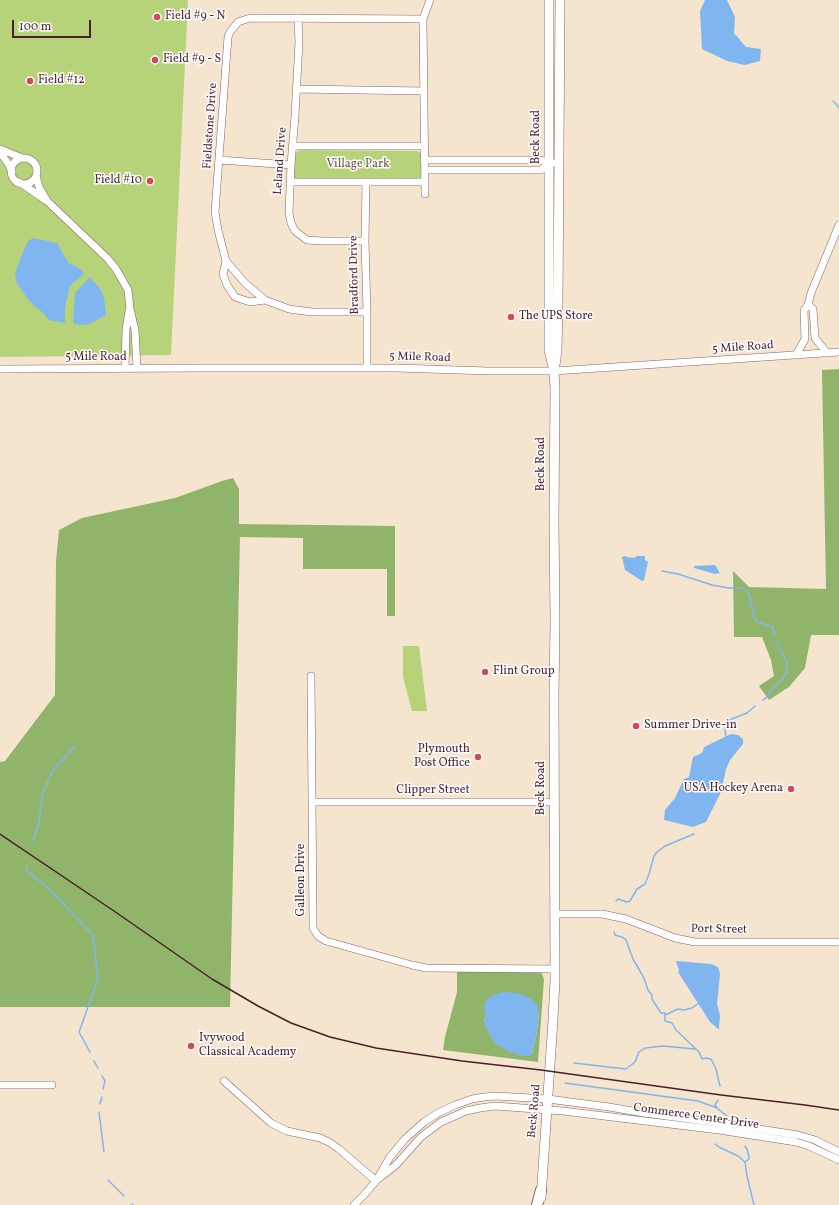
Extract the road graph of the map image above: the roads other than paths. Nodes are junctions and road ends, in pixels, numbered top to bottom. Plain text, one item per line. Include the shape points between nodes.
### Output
1 (430, 0) edge
2 (549, 0) edge
3 (560, 0) edge
4 (298, 18) junction
5 (423, 19) junction
6 (296, 90) junction
7 (424, 91) junction
8 (292, 146) junction
9 (425, 146) junction
10 (0, 148) edge
11 (0, 152) edge
12 (22, 158) junction
13 (219, 160) junction
14 (424, 160) junction
15 (549, 163) junction
16 (559, 163) junction
17 (290, 165) junction
18 (425, 170) junction
19 (12, 172) junction
20 (36, 176) junction
21 (18, 182) junction
22 (290, 182) junction
23 (366, 182) junction
24 (425, 182) junction
25 (425, 194) dead end
26 (47, 201) junction
27 (839, 225) edge
28 (365, 241) junction
29 (226, 261) junction
30 (265, 300) junction
31 (808, 305) junction
32 (130, 309) junction
33 (367, 312) junction
34 (839, 352) edge
35 (827, 353) junction
36 (796, 355) junction
37 (367, 368) junction
38 (0, 369) edge
39 (125, 369) junction
40 (136, 369) junction
41 (554, 370) junction
42 (311, 676) dead end
43 (313, 802) junction
44 (554, 802) junction
45 (555, 914) junction
46 (839, 942) edge
47 (555, 969) junction
48 (224, 1081) dead end
49 (52, 1084) dead end
50 (0, 1085) edge
51 (504, 1097) junction
52 (548, 1099) junction
53 (503, 1106) junction
54 (547, 1110) junction
55 (720, 1126) junction
56 (839, 1152) edge
57 (839, 1160) edge
58 (376, 1181) junction
59 (541, 1190) junction
60 (354, 1205) edge
61 (537, 1205) edge
62 (540, 1205) edge

1 - 5 street
2 - 15 main road, Beck Road
3 - 16 main road, Beck Road
4 - 5 street, Fieldstone Drive
4 - 6 street, Leland Drive
4 - 13 street, Fieldstone Drive via 250,18 238,22 230,32
5 - 7 street
6 - 7 street
6 - 8 street, Leland Drive
7 - 9 street
8 - 9 street
8 - 17 street, Leland Drive
9 - 14 street
10 - 12 street
11 - 19 street
12 - 19 street via 15,162
12 - 20 street via 30,159 36,164
13 - 17 street
13 - 29 street, Fieldstone Drive via 215,212
14 - 15 street via 541,160
14 - 18 street
15 - 16 street
15 - 18 street via 541,170
15 - 41 main road, Beck Road via 549,350
16 - 41 main road, Beck Road via 557,351
17 - 22 street, Leland Drive
18 - 24 street
19 - 21 street
20 - 21 street via 30,182
20 - 26 street
21 - 26 street
22 - 23 street
22 - 28 street, Leland Drive via 289,213 295,231 307,240
23 - 24 street
23 - 28 street, Bradford Drive
24 - 25 street
26 - 32 street via 116,268 128,290
27 - 31 street
28 - 33 street, Bradford Drive
29 - 30 street, Fieldstone Drive via 245,283
29 - 30 street via 223,274 227,286 235,297 250,302
30 - 33 street, Fieldstone Drive via 289,309 312,312
31 - 35 street via 813,309 815,338
31 - 36 street via 804,310 805,339
32 - 39 street via 126,330
32 - 40 street via 135,330
33 - 37 street, Bradford Drive
34 - 35 street, 5 Mile Road
35 - 36 street, 5 Mile Road
36 - 41 street, 5 Mile Road
37 - 40 street, 5 Mile Road
37 - 41 street, 5 Mile Road
38 - 39 street, 5 Mile Road
39 - 40 street, 5 Mile Road
41 - 44 main road, Beck Road
42 - 43 street, Galleon Drive
43 - 44 street, Clipper Street
43 - 47 street, Galleon Drive via 313,924 315,932 321,938 426,968
44 - 45 main road, Beck Road
45 - 46 street, Port Street via 602,914 626,919 675,938 694,942
45 - 47 main road, Beck Road
47 - 52 main road, Beck Road
48 - 58 street via 271,1123 287,1131 329,1142
49 - 50 street
51 - 52 street, Commerce Center Drive
51 - 53 street
51 - 58 street, Commerce Center Drive via 472,1099 433,1115 390,1157
52 - 54 main road, Beck Road
52 - 55 street, Commerce Center Drive
53 - 54 street, Commerce Center Drive
53 - 58 street, Commerce Center Drive via 472,1110 441,1122 421,1137 396,1165
54 - 55 street, Commerce Center Drive
54 - 59 main road, Beck Road
55 - 56 street, Commerce Center Drive via 798,1135
55 - 57 street, Commerce Center Drive via 796,1142
58 - 60 street
59 - 61 highway
59 - 62 main road, Beck Road

